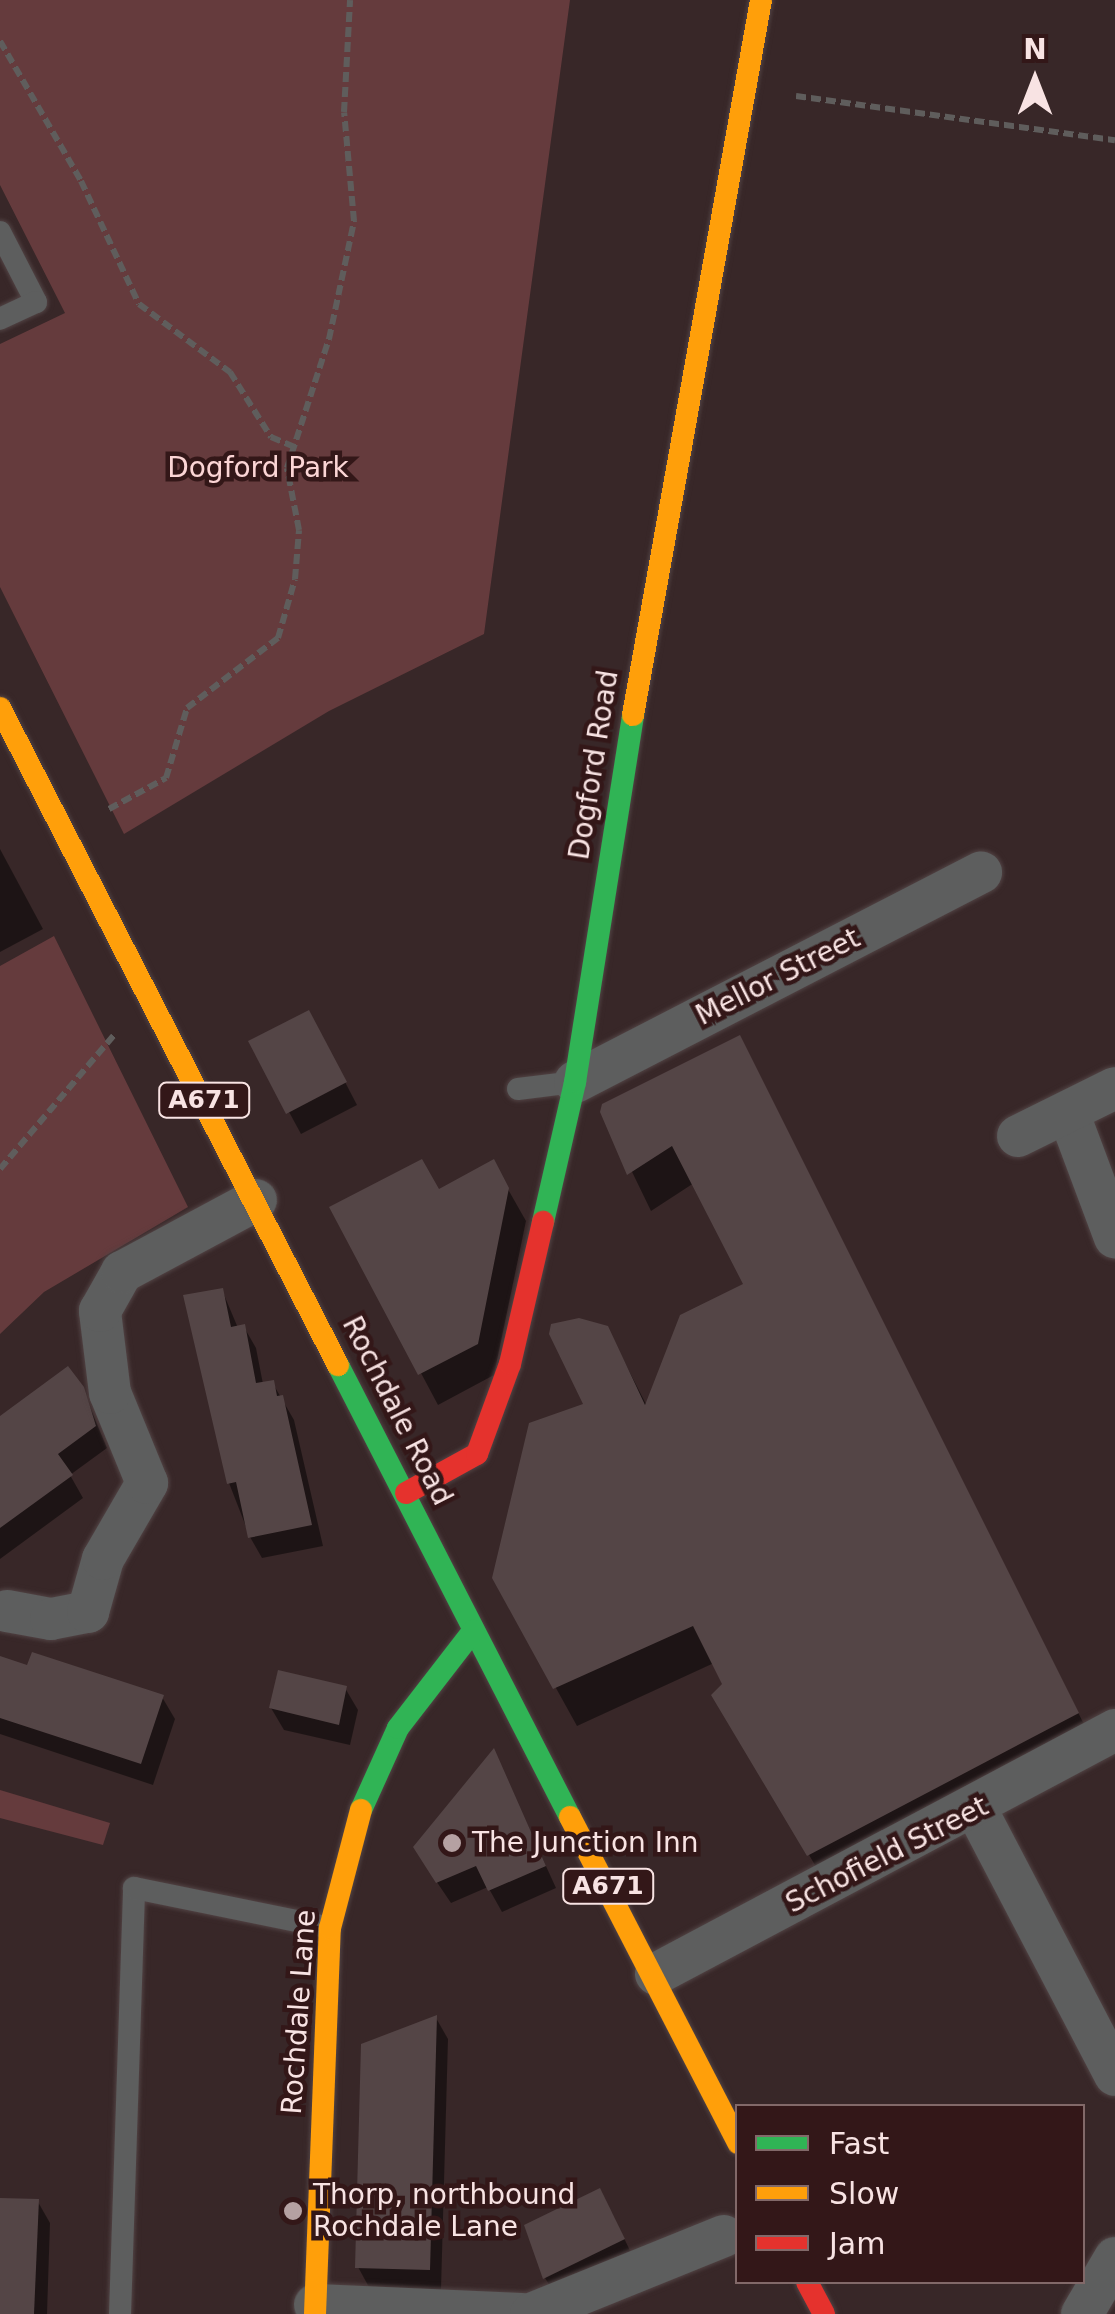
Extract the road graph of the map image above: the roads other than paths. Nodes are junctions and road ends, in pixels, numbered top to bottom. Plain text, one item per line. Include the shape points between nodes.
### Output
1 (761, 0) edge
2 (0, 232) edge
3 (0, 319) edge
4 (0, 708) edge
5 (981, 872) dead end
6 (575, 1082) junction
7 (1115, 1088) edge
8 (518, 1089) dead end
9 (1068, 1112) junction
10 (1018, 1136) dead end
11 (256, 1200) junction
12 (1115, 1238) edge
13 (406, 1493) junction
14 (6, 1610) dead end
15 (473, 1631) junction
16 (1115, 1730) edge
17 (976, 1809) junction
18 (330, 1928) junction
19 (656, 1974) junction
20 (1115, 2075) edge
21 (735, 2138) edge
22 (724, 2236) dead end
23 (1115, 2258) edge
24 (808, 2284) edge
25 (315, 2310) edge
26 (120, 2314) edge
27 (527, 2314) edge
28 (824, 2314) edge
29 (1082, 2314) edge

1 - 6 street, Dogford Road via 640,668
2 - 3 lane via 36,302
4 - 11 street, Rochdale Road / A671
5 - 6 street, Mellor Street
6 - 8 lane
6 - 13 street, Dogford Road via 510,1364 477,1454
7 - 9 street
9 - 10 street
9 - 12 street
11 - 13 street, Rochdale Road / A671
11 - 14 street via 122,1272 100,1311 110,1393 148,1483 103,1559 88,1612 52,1619
13 - 15 street, Rochdale Road / A671
15 - 18 street, Rochdale Lane via 398,1728 360,1811
15 - 19 street, Rochdale Road / A671
16 - 17 street, Schofield Street
17 - 19 street, Schofield Street
17 - 20 street
18 - 25 street, Rochdale Lane
18 - 26 lane via 134,1888
19 - 21 street, Rochdale Road / A671
22 - 27 street
23 - 29 street
24 - 28 street
25 - 27 street

